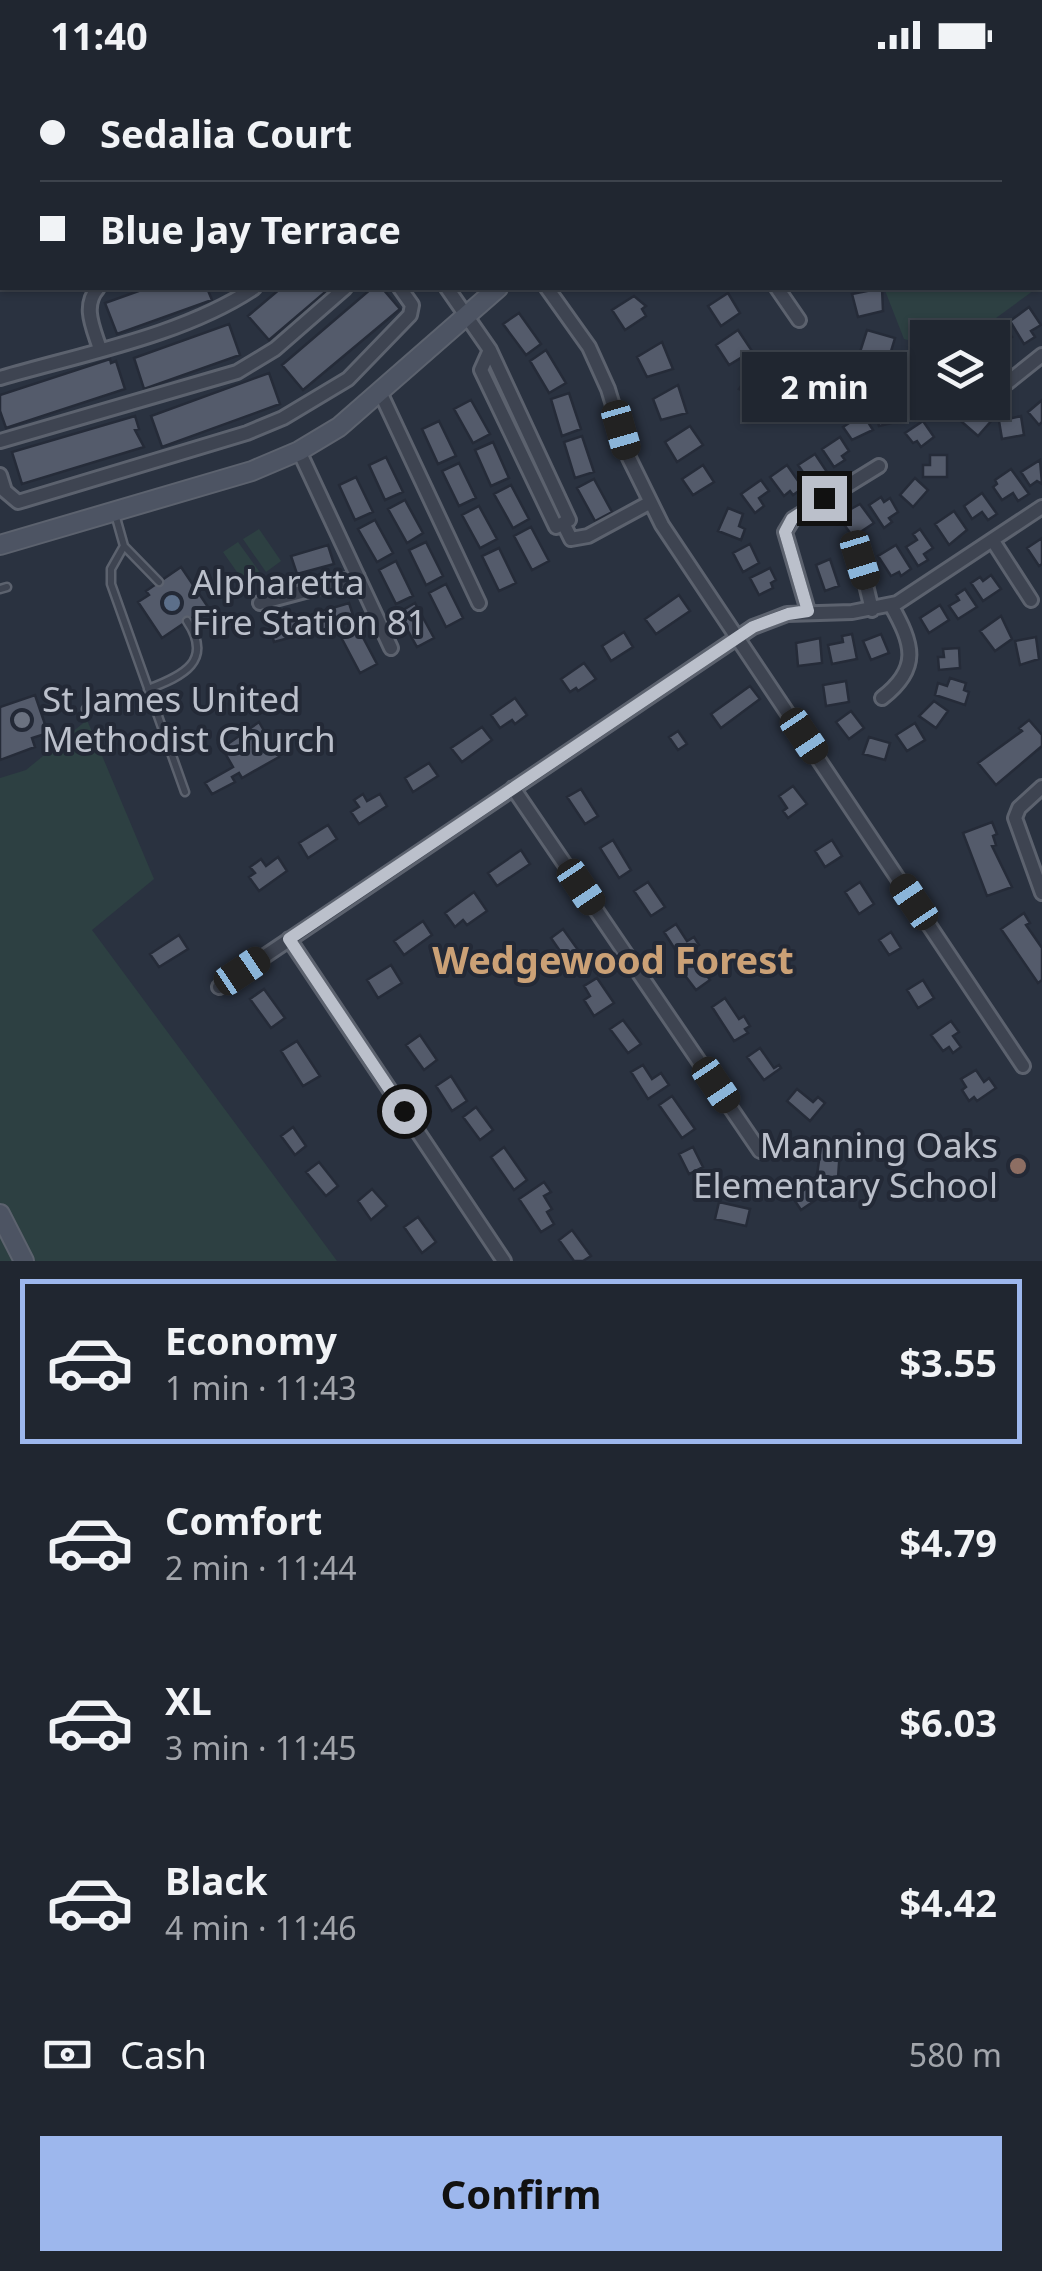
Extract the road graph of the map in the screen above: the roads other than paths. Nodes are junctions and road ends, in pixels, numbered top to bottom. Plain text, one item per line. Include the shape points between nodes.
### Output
1 (96, 290) edge
2 (251, 290) edge
3 (344, 290) edge
4 (401, 290) edge
5 (449, 290) edge
6 (496, 290) edge
7 (548, 290) edge
8 (778, 290) edge
9 (465, 315) junction
10 (799, 320) dead end
11 (100, 348) junction
12 (1042, 355) edge
13 (0, 378) edge
14 (1010, 381) edge
15 (380, 392) junction
16 (0, 440) edge
17 (300, 451) junction
18 (879, 466) dead end
19 (0, 475) edge
20 (649, 503) junction
21 (1042, 506) edge
22 (114, 512) junction
23 (5, 541) edge
24 (993, 541) junction
25 (124, 546) junction
26 (860, 560) dead end
27 (358, 577) junction
28 (159, 582) dead end
29 (1031, 600) dead end
30 (260, 603) dead end
31 (479, 604) dead end
32 (892, 605) junction
33 (872, 610) junction
34 (808, 611) junction
35 (187, 621) dead end
36 (738, 638) junction
37 (391, 648) dead end
38 (148, 689) junction
39 (882, 698) dead end
40 (109, 701) dead end
41 (86, 709) dead end
42 (1042, 787) edge
43 (513, 788) junction
44 (185, 792) dead end
45 (1042, 893) edge
46 (289, 939) junction
47 (219, 987) dead end
48 (1023, 1066) dead end
49 (760, 1151) dead end
50 (0, 1214) edge
51 (24, 1261) edge
52 (504, 1261) edge

1 - 11 street via 88,300 89,316
2 - 11 street via 226,306
3 - 16 street via 238,372
4 - 19 street via 412,305 410,315 348,379 283,418 18,502
5 - 9 street
6 - 9 street
7 - 20 street via 589,347
8 - 10 street
9 - 15 street
9 - 20 street via 490,350 481,370 556,526 563,523 571,539 588,536
11 - 13 street
12 - 14 street
15 - 17 street
15 - 31 street
17 - 22 street
17 - 27 street
18 - 34 street via 780,532
20 - 36 street
21 - 24 street
22 - 23 street
22 - 25 lane
24 - 29 street
24 - 32 street
25 - 28 lane
25 - 38 lane via 110,568 111,584
26 - 33 street
27 - 30 street
27 - 37 street
32 - 33 street
32 - 39 street via 910,659 902,681
33 - 34 street
34 - 36 street via 770,619
35 - 38 lane via 199,644 197,656 175,679
36 - 43 street
36 - 48 street
38 - 44 lane
40 - 41 lane
42 - 45 street via 1015,818
43 - 46 street
43 - 49 street
46 - 47 street
46 - 52 street
50 - 51 street

